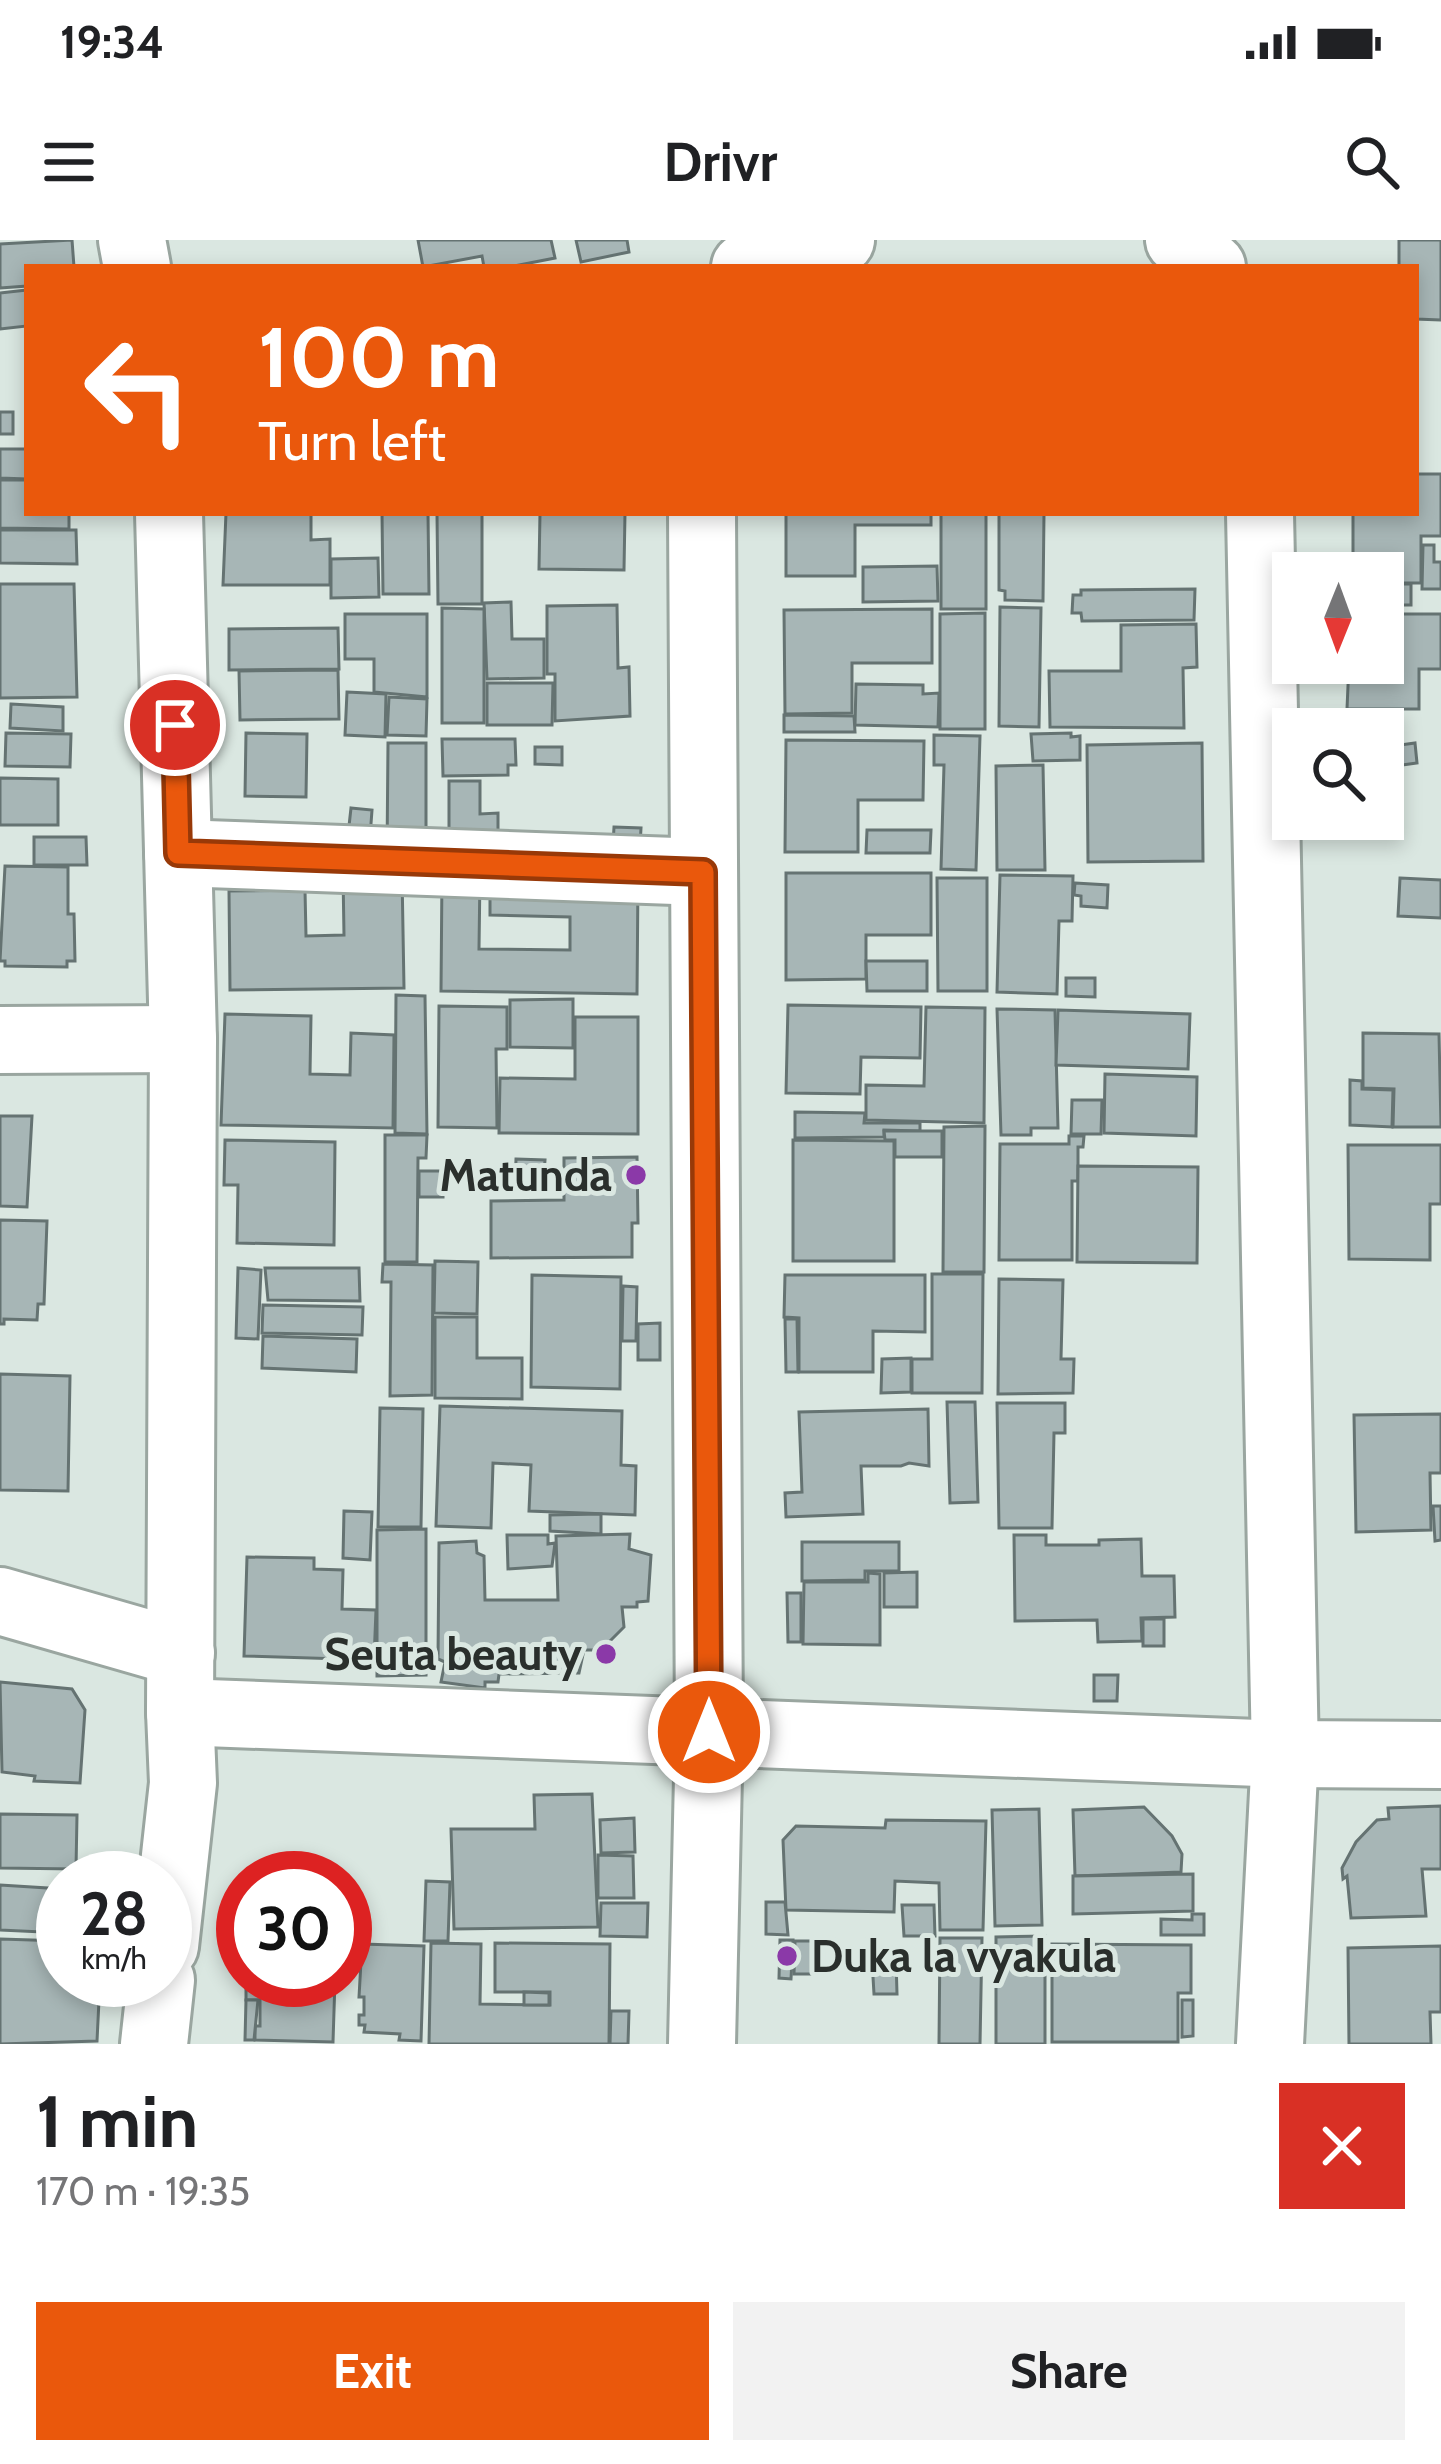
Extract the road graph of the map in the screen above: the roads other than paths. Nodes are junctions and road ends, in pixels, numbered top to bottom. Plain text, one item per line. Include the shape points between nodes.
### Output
1 (841, 240) edge
2 (1179, 240) edge
3 (1235, 240) edge
4 (756, 264) edge
5 (1208, 264) edge
6 (1215, 264) edge
7 (170, 516) edge
8 (702, 516) edge
9 (1260, 516) edge
10 (178, 853) junction
11 (703, 872) junction
12 (183, 1039) junction
13 (0, 1040) edge
14 (0, 1601) edge
15 (180, 1683) junction
16 (709, 1732) junction
17 (1285, 1754) junction
18 (1441, 1755) edge
19 (175, 1851) edge
20 (158, 2007) edge
21 (154, 2044) edge
22 (702, 2044) edge
23 (1270, 2044) edge

1 - 4 street
2 - 5 street
3 - 6 street
7 - 10 street
8 - 11 street
9 - 17 street
10 - 11 street
10 - 12 street
11 - 16 street
12 - 13 street
12 - 15 street
14 - 15 street
15 - 16 street
15 - 19 street
16 - 17 street
16 - 22 street
17 - 18 street
17 - 23 street
20 - 21 street

